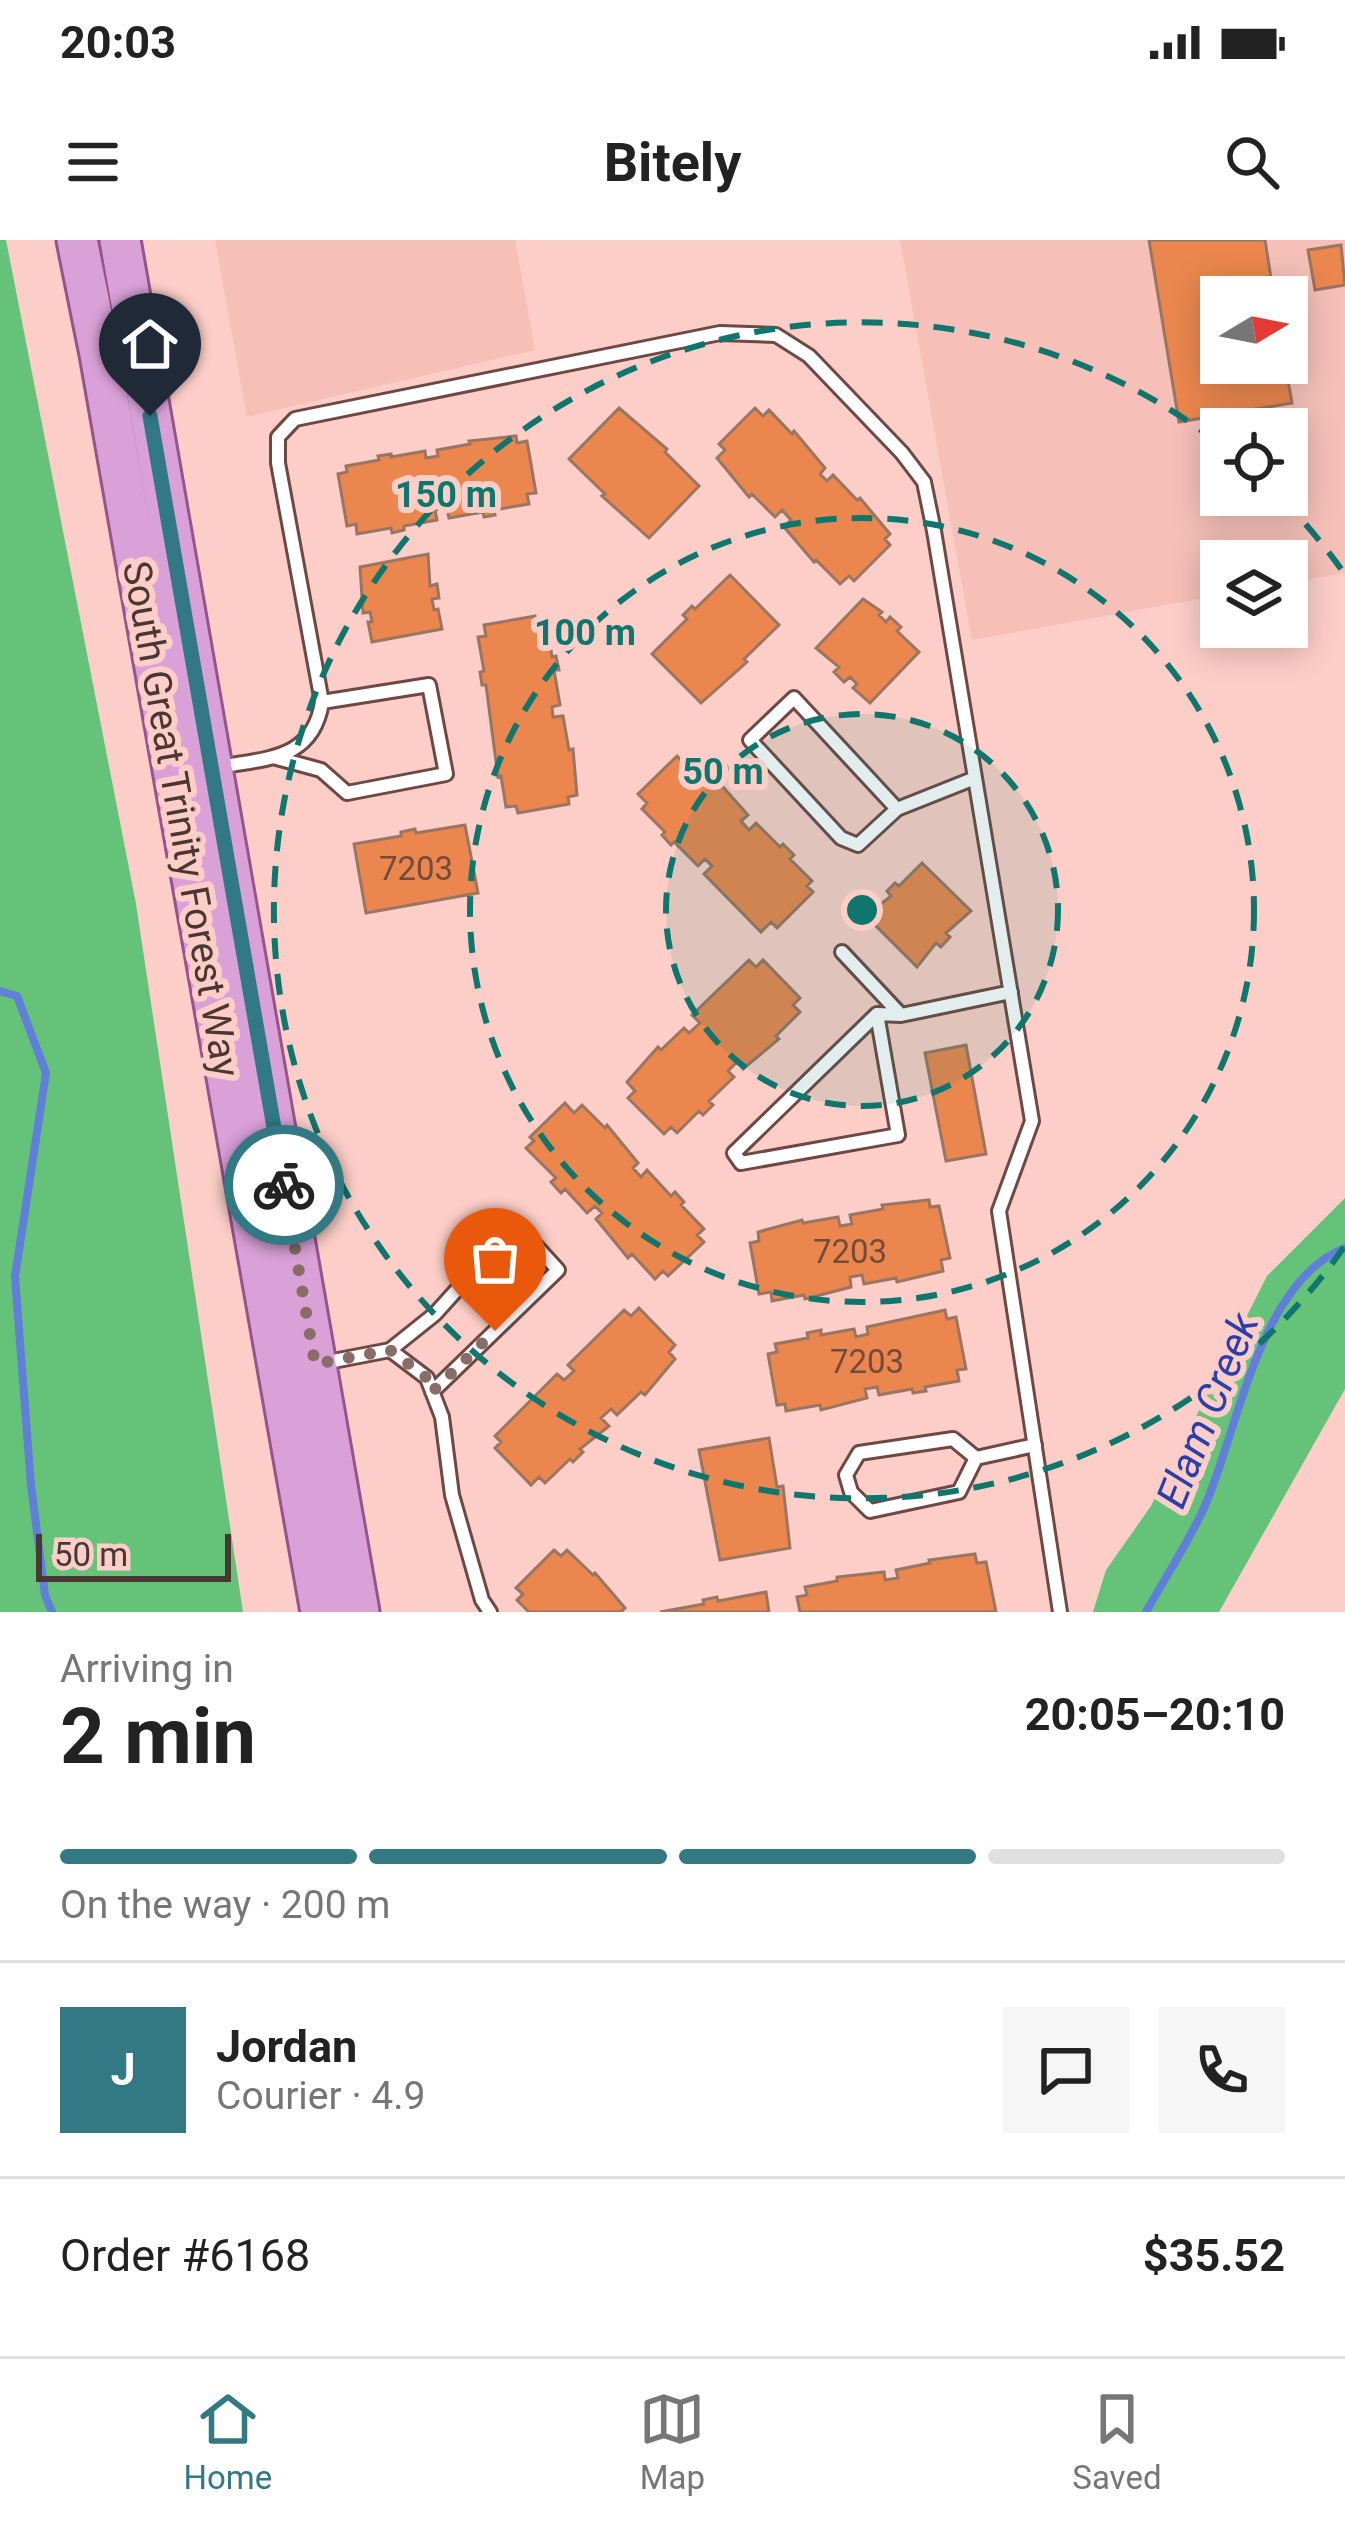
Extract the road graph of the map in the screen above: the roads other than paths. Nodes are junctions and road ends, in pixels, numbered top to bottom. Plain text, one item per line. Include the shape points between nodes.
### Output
1 (77, 240) edge
2 (120, 240) edge
3 (322, 702) junction
4 (273, 757) junction
5 (211, 768) junction
6 (975, 778) junction
7 (897, 808) junction
8 (842, 952) dead end
9 (1011, 992) junction
10 (878, 1014) junction
11 (901, 1015) junction
12 (390, 1350) junction
13 (315, 1364) junction
14 (432, 1392) junction
15 (1034, 1445) junction
16 (976, 1458) junction
17 (321, 1612) edge
18 (359, 1612) edge
19 (490, 1612) edge
20 (1060, 1612) edge

1 - 17 main road, South Great Trinity Forest Way
2 - 5 main road, South Great Trinity Forest Way
3 - 4 lane via 318,727 302,745
3 - 4 lane via 429,685 446,774 347,793 321,770
3 - 6 lane via 278,463 278,437 295,419 720,333 776,335 808,356 923,482
4 - 5 lane
5 - 13 main road, South Great Trinity Forest Way
6 - 7 lane
6 - 9 lane
7 - 7 lane via 794,698 750,740 841,838 858,845
8 - 11 lane
9 - 11 lane
9 - 15 lane via 1032,1121 999,1211
10 - 10 lane via 898,1135 741,1163 734,1153
10 - 11 lane
12 - 13 lane
12 - 14 lane via 427,1378
12 - 14 lane via 435,1314 516,1224 558,1270
13 - 18 main road, South Great Trinity Forest Way
14 - 19 lane via 452,1495
15 - 16 lane
15 - 20 lane
16 - 16 lane via 953,1438 860,1453 846,1475 870,1511 959,1492

